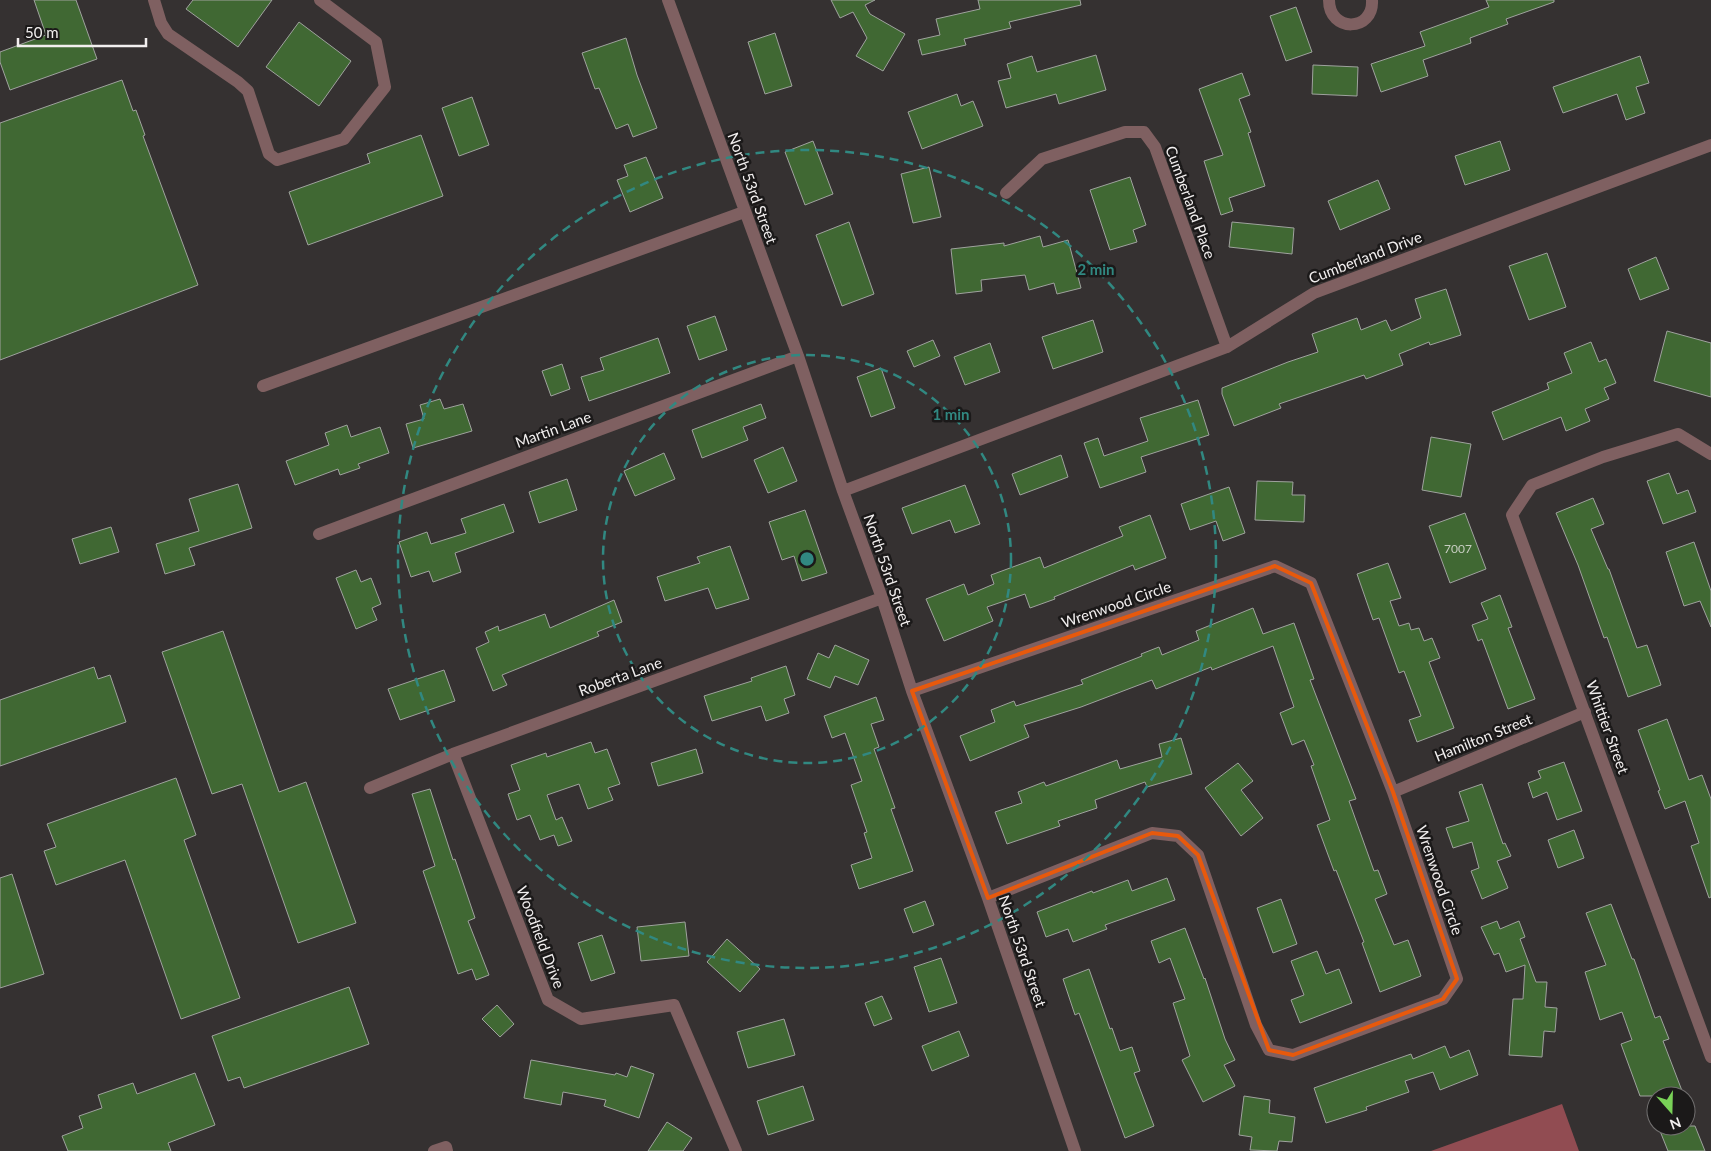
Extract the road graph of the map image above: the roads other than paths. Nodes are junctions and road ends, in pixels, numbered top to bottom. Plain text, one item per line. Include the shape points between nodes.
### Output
1 (154, 0) edge
2 (320, 0) edge
3 (668, 0) edge
4 (1329, 0) edge
5 (1372, 0) edge
6 (1711, 145) edge
7 (1006, 193) dead end
8 (744, 212) junction
9 (1227, 347) junction
10 (798, 356) junction
11 (262, 386) dead end
12 (1711, 454) edge
13 (843, 491) junction
14 (319, 534) dead end
15 (882, 598) junction
16 (912, 691) junction
17 (1585, 712) junction
18 (453, 754) junction
19 (370, 788) dead end
20 (1392, 792) junction
21 (988, 898) junction
22 (1711, 1057) edge
23 (434, 1151) edge
24 (447, 1151) edge
25 (736, 1151) edge
26 (1075, 1151) edge

1 - 2 street via 168,34 248,91 270,154 277,160 344,139 385,87 376,42
3 - 8 street, North 53rd Street
4 - 5 street via 1332,14 1350,25 1368,16
6 - 9 street, Cumberland Drive via 1314,293
7 - 9 street, Cumberland Place via 1042,159 1125,132 1144,132 1155,147
8 - 10 street, North 53rd Street
8 - 11 street
9 - 13 street, Cumberland Drive
10 - 13 street, North 53rd Street
10 - 14 street, Martin Lane
12 - 17 street, Whittier Street via 1678,434 1603,457 1532,485 1512,515
13 - 15 street, North 53rd Street
15 - 16 street, North 53rd Street
15 - 18 street, Roberta Lane
16 - 20 street, Wrenwood Circle via 1275,566 1311,583
16 - 21 street, North 53rd Street
17 - 20 street, Hamilton Street
17 - 22 street, Whittier Street
18 - 19 street, Roberta Lane
18 - 25 street, Woodfield Drive via 548,1000 582,1019 674,1005
20 - 21 street, Wrenwood Circle via 1457,979 1443,999 1293,1055 1268,1050 1256,1025 1198,855 1178,836 1152,833
21 - 26 street, North 53rd Street
23 - 24 street via 446,1147

